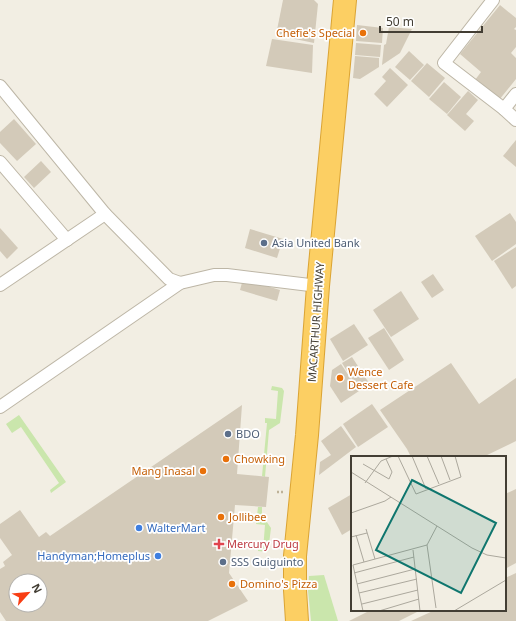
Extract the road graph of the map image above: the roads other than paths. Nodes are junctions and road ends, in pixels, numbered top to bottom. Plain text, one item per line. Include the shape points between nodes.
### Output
1 (332, 0) edge
2 (345, 0) edge
3 (493, 0) edge
4 (0, 86) edge
5 (516, 94) edge
6 (504, 109) junction
7 (516, 120) edge
8 (0, 162) edge
9 (105, 214) junction
10 (67, 240) junction
11 (1, 283) edge
12 (180, 283) junction
13 (312, 286) junction
14 (0, 407) edge
15 (283, 621) edge
16 (296, 621) edge

1 - 13 highway, MACARTHUR HIGHWAY
2 - 13 highway, MACARTHUR HIGHWAY
3 - 6 street via 444,63
4 - 9 street
5 - 6 street
6 - 7 street
8 - 10 street
9 - 10 street
9 - 12 street via 169,279
10 - 11 street
12 - 13 street via 214,275 227,275
12 - 14 street
13 - 15 highway, MACARTHUR HIGHWAY via 303,313 282,555
13 - 16 highway, MACARTHUR HIGHWAY via 307,435 295,556

